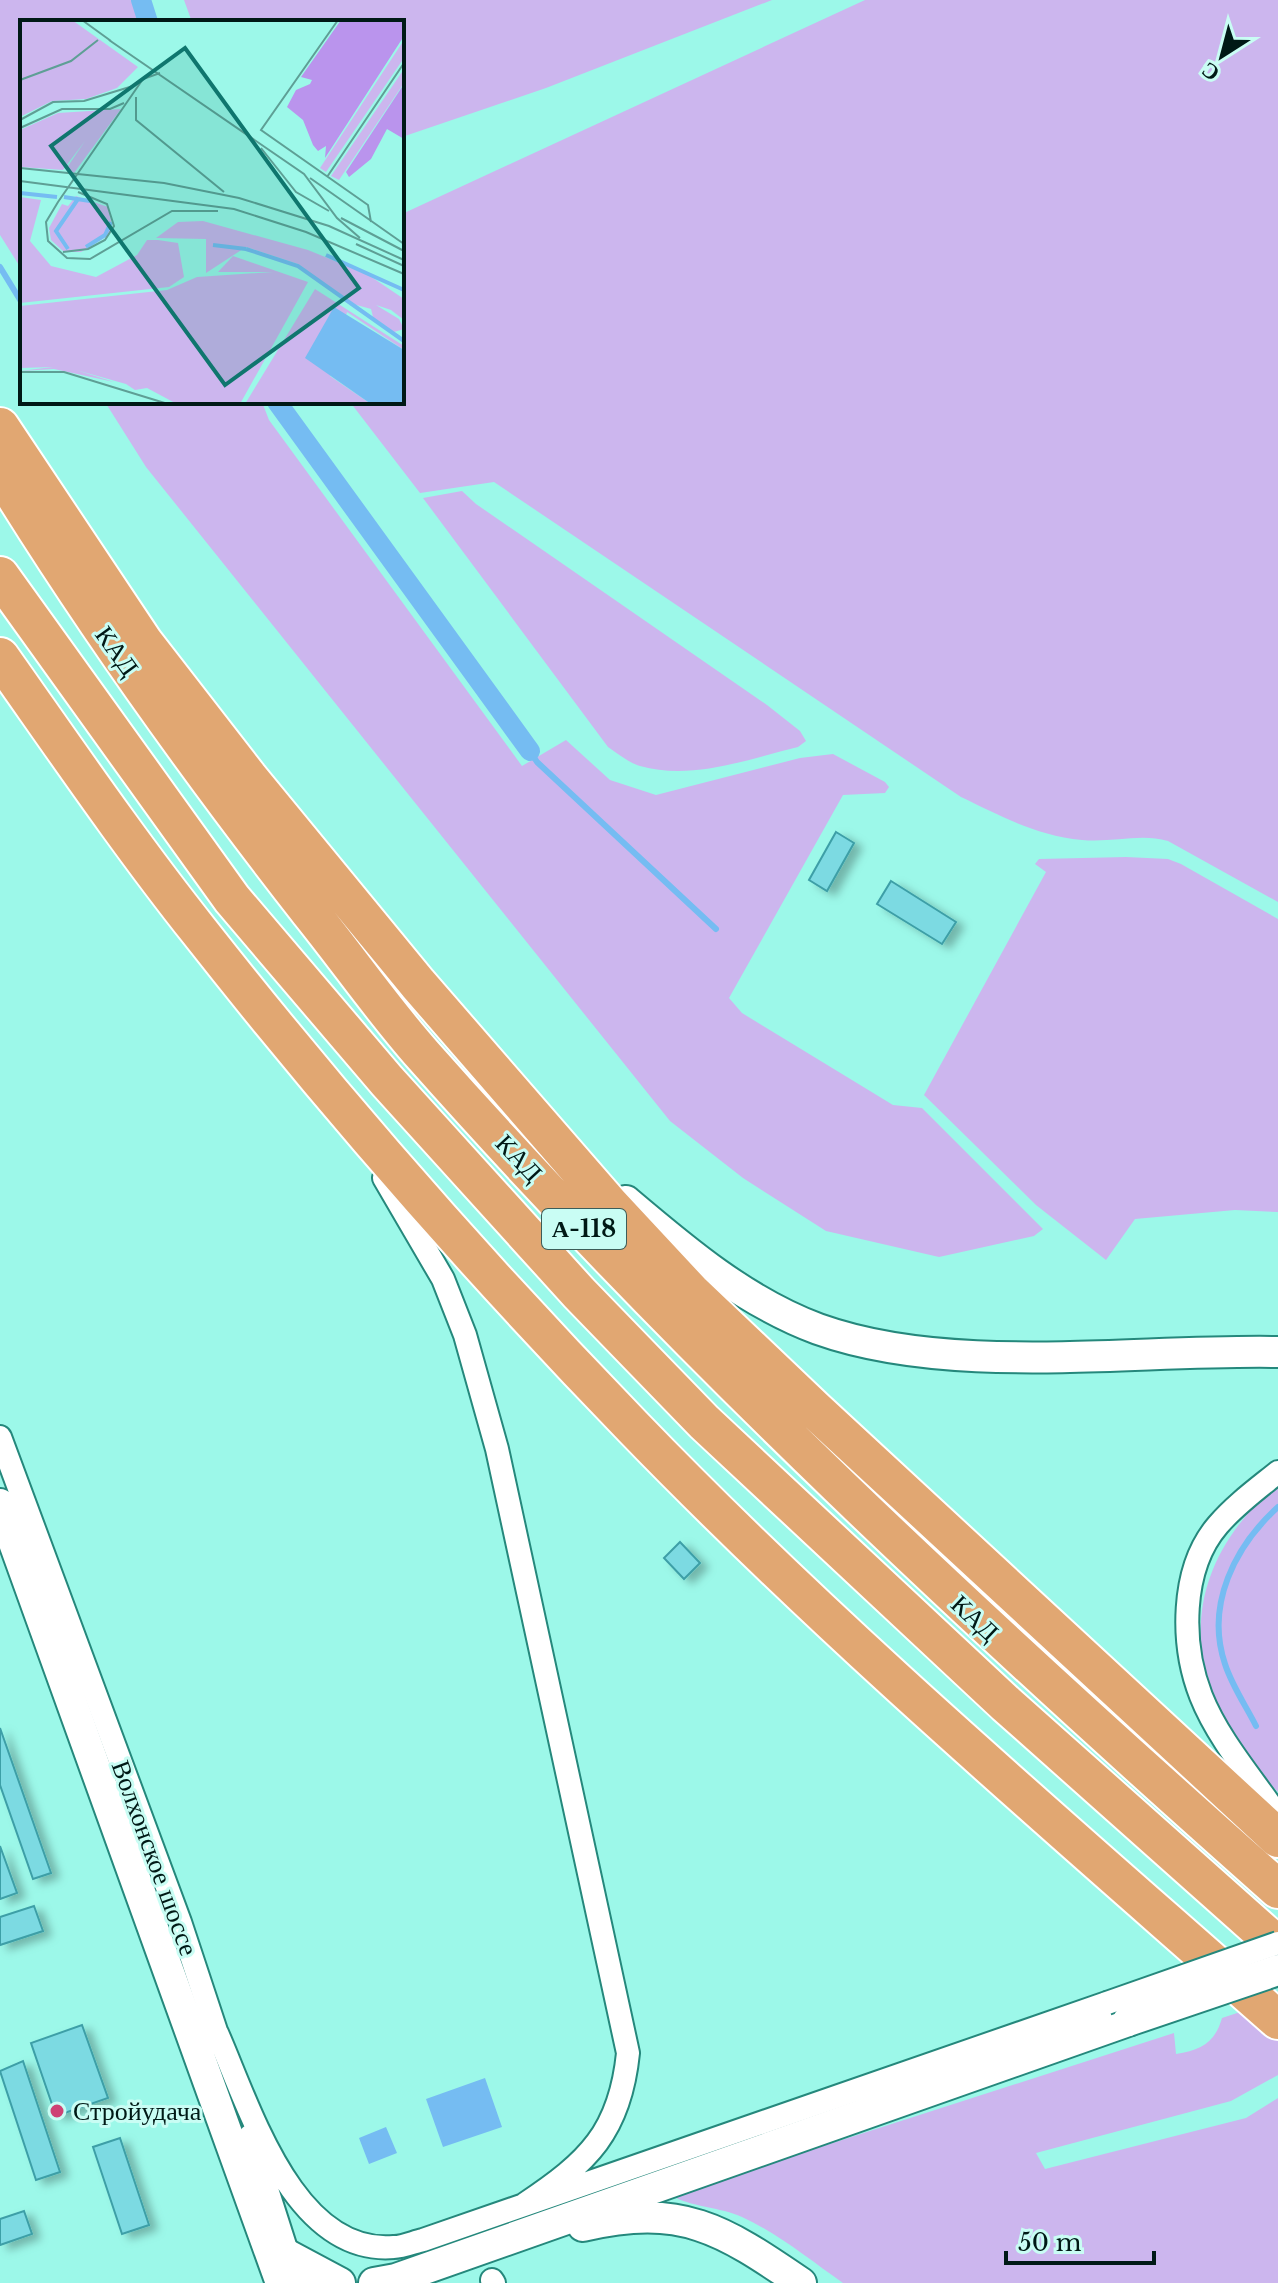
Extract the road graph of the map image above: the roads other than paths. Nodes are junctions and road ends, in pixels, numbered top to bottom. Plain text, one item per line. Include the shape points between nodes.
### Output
1 (0, 427) edge
2 (0, 471) edge
3 (0, 576) edge
4 (0, 657) edge
5 (337, 1102) junction
6 (533, 1117) junction
7 (1278, 1352) edge
8 (0, 1437) edge
9 (1278, 1472) edge
10 (0, 1504) edge
11 (1278, 1816) edge
12 (1278, 1838) edge
13 (1278, 1889) edge
14 (1278, 1944) edge
15 (1278, 1970) edge
16 (1117, 2012) junction
17 (1278, 2020) edge
18 (217, 2033) junction
19 (525, 2204) junction
20 (498, 2241) junction
21 (283, 2267) edge
22 (387, 2282) edge
23 (340, 2283) edge
24 (801, 2283) edge

1 - 6 highway via 144,643 248,777
2 - 13 highway, КАД / А-118 via 126,665 273,865 421,1052 614,1262 840,1490 1027,1667
3 - 14 highway, КАД / А-118 via 232,899 579,1293 704,1422 1006,1704
4 - 5 highway via 196,927
5 - 17 highway via 514,1300 739,1533
5 - 19 street via 422,1238 473,1362 501,1463 628,2053 625,2084 603,2135 574,2171
6 - 7 main road via 680,1247 741,1291 818,1329 897,1348 968,1357
6 - 12 highway via 691,1292
8 - 18 street, Волхонское шоссе
9 - 11 street via 1216,1527 1197,1561 1188,1636 1201,1697
10 - 21 main road, Волхонское шоссе
14 - 16 street, bridge
15 - 16 main road, bridge
16 - 19 street
16 - 20 main road
18 - 19 street via 280,2170 317,2221 334,2231 393,2248
18 - 21 street, Волхонское шоссе
20 - 22 main road
20 - 24 main road via 608,2220 695,2221 741,2241
21 - 23 main road

